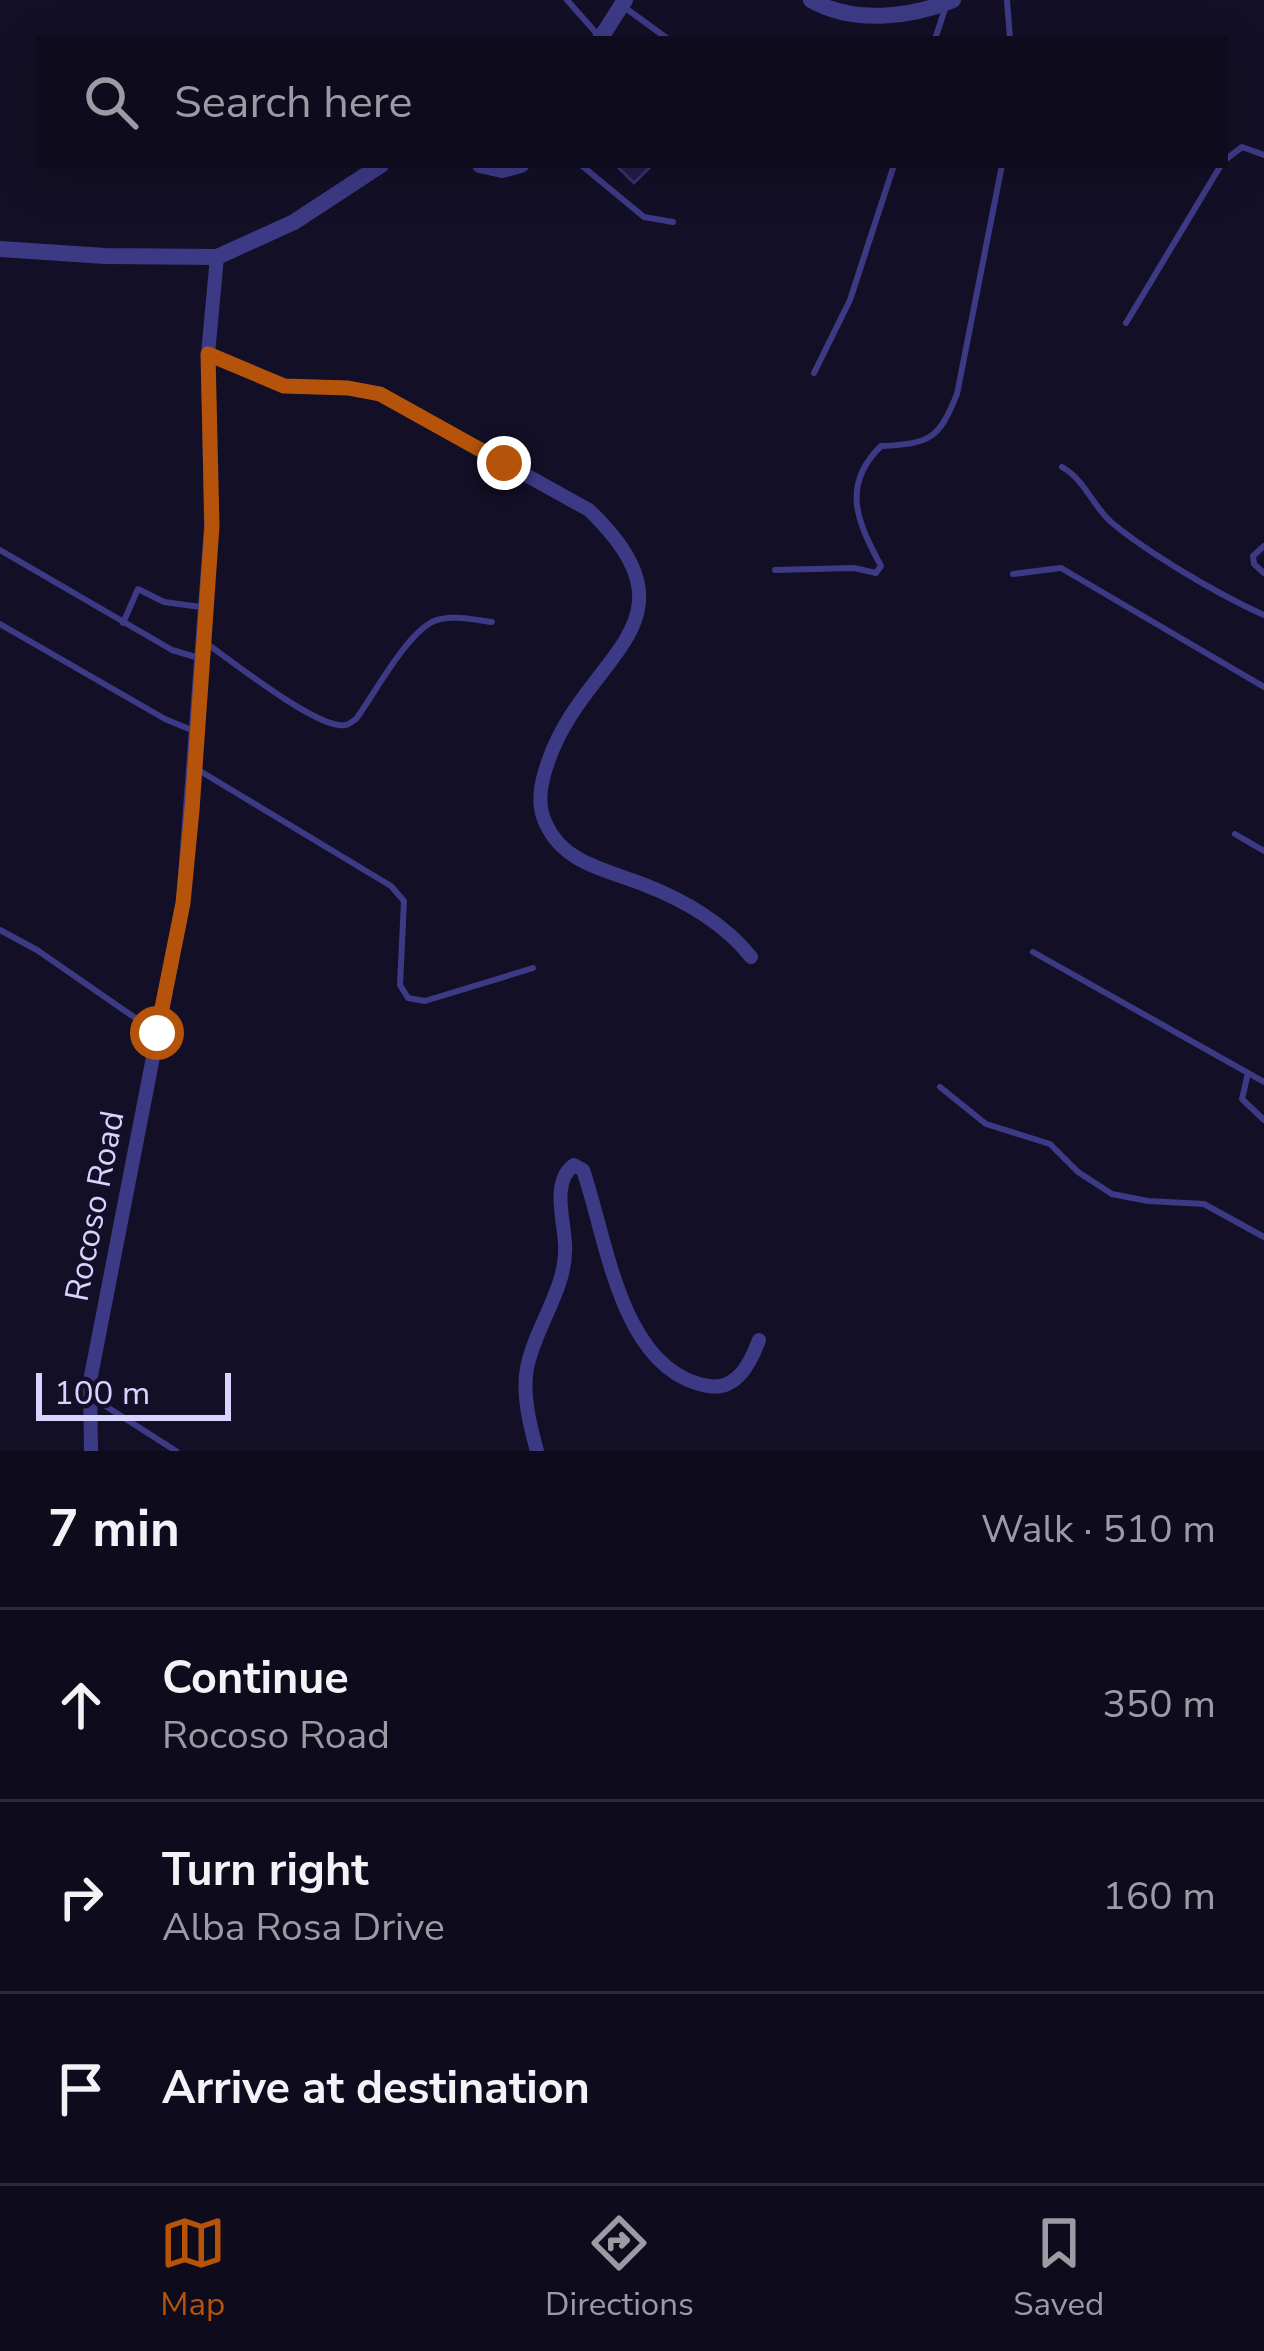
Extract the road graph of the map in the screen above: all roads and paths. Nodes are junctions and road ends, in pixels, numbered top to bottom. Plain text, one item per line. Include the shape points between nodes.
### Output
1 (567, 0) edge
2 (811, 0) edge
3 (1006, 0) edge
4 (623, 3) edge
5 (940, 3) edge
6 (599, 36) edge
7 (602, 36) edge
8 (664, 36) edge
9 (935, 36) edge
10 (1010, 36) edge
11 (1264, 154) edge
12 (1228, 158) edge
13 (585, 168) edge
14 (893, 168) edge
15 (1001, 168) edge
16 (1219, 168) edge
17 (359, 171) edge
18 (673, 222) dead end
19 (0, 249) edge
20 (217, 256) junction
21 (1126, 323) dead end
22 (208, 354) junction
23 (814, 374) dead end
24 (1061, 467) dead end
25 (1264, 546) edge
26 (0, 550) edge
27 (775, 570) dead end
28 (1264, 573) edge
29 (1012, 574) dead end
30 (205, 608) junction
31 (1264, 615) edge
32 (492, 622) dead end
33 (123, 623) junction
34 (0, 624) edge
35 (203, 641) junction
36 (202, 659) junction
37 (1264, 687) edge
38 (197, 732) junction
39 (194, 768) junction
40 (1235, 834) dead end
41 (1264, 851) edge
42 (0, 930) edge
43 (1033, 952) dead end
44 (751, 956) dead end
45 (533, 968) dead end
46 (157, 1033) junction
47 (1248, 1073) junction
48 (1264, 1082) edge
49 (940, 1087) dead end
50 (1264, 1120) edge
51 (1264, 1238) edge
52 (759, 1340) dead end
53 (89, 1396) junction
54 (92, 1451) edge
55 (176, 1451) edge
56 (537, 1451) edge

1 - 6 lane
2 - 5 street via 844,14 887,15
3 - 10 lane
4 - 7 street
4 - 8 lane
5 - 9 lane
11 - 12 lane via 1242,147
13 - 18 lane via 644,218
14 - 23 lane via 850,300
15 - 27 lane via 946,422 924,442 881,446 858,479 857,518 881,566 876,573
16 - 21 lane
17 - 20 street via 294,222
19 - 20 street
20 - 22 street, Rocoso Road
22 - 30 street, Rocoso Road via 212,526
22 - 44 street via 284,386 380,394 589,510 612,533 642,596 638,620 555,740 542,779 543,818 577,859 650,886 731,932
24 - 31 lane via 1116,526
25 - 28 lane via 1252,556
26 - 33 lane
29 - 37 lane via 1061,568
30 - 33 lane via 138,589
30 - 35 street, Rocoso Road
32 - 35 lane via 449,618 416,634 344,726 273,692
33 - 36 lane
34 - 38 lane
35 - 36 street, Rocoso Road
36 - 38 street, Rocoso Road
38 - 39 street, Rocoso Road
39 - 45 lane via 391,886 404,902 400,985 408,998 425,1001
39 - 46 street, Rocoso Road via 183,903
40 - 41 lane
42 - 46 lane
43 - 47 lane
46 - 53 street, Rocoso Road
47 - 48 lane
47 - 50 lane via 1242,1099
49 - 51 lane via 986,1124 1050,1144 1112,1194 1204,1204
52 - 56 street via 746,1368 721,1386 679,1373 640,1340 584,1170 574,1165 561,1188 566,1250 559,1283 526,1370
53 - 54 street, Rocoso Road
53 - 55 lane

